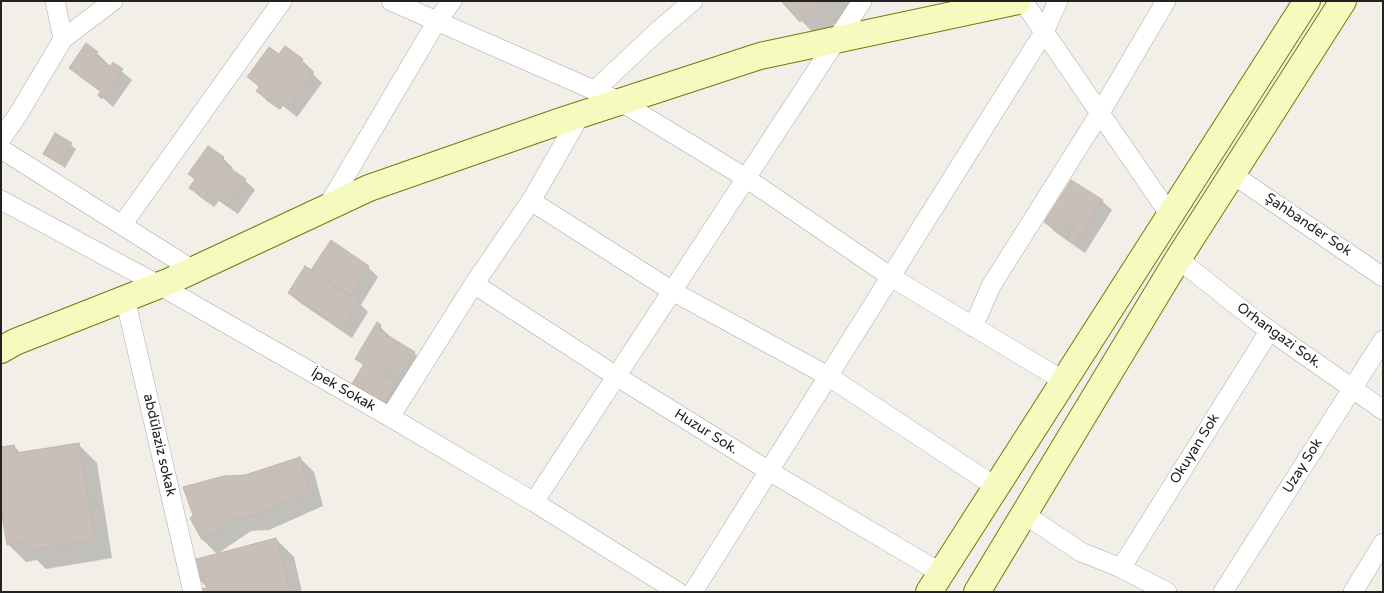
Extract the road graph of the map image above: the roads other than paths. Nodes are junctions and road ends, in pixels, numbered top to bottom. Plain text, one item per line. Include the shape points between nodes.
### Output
1 (55, 1) edge
2 (113, 1) edge
3 (282, 1) edge
4 (391, 1) edge
5 (452, 1) edge
6 (693, 1) edge
7 (862, 1) edge
8 (1018, 1) edge
9 (1023, 1) edge
10 (1058, 1) edge
11 (1166, 1) edge
12 (1307, 1) edge
13 (1343, 1) edge
14 (437, 21) junction
15 (1044, 32) junction
16 (63, 39) junction
17 (837, 40) junction
18 (595, 90) junction
19 (621, 102) junction
20 (1100, 113) junction
21 (581, 114) junction
22 (1, 139) edge
23 (1, 150) edge
24 (1232, 174) junction
25 (746, 178) junction
26 (1, 200) edge
27 (531, 201) junction
28 (327, 207) junction
29 (1170, 215) junction
30 (122, 225) junction
31 (1178, 259) junction
32 (193, 270) junction
33 (891, 277) junction
34 (1383, 277) edge
35 (474, 284) junction
36 (160, 285) junction
37 (672, 291) junction
38 (125, 298) junction
39 (973, 327) junction
40 (1270, 330) junction
41 (1383, 340) edge
42 (1, 350) edge
43 (616, 376) junction
44 (828, 376) junction
45 (1064, 381) junction
46 (1352, 389) junction
47 (1383, 410) edge
48 (390, 418) junction
49 (769, 471) junction
50 (996, 487) junction
51 (534, 502) junction
52 (1024, 514) junction
53 (1383, 543) edge
54 (1120, 568) junction
55 (935, 582) edge
56 (193, 592) edge
57 (678, 592) edge
58 (693, 592) edge
59 (978, 592) edge
60 (1166, 592) edge
61 (1223, 592) edge
62 (1353, 592) edge

1 - 16 street
2 - 16 street
3 - 30 street
4 - 14 street
5 - 14 street
6 - 18 street
7 - 17 street
8 - 17 main road
9 - 15 street
10 - 15 street
11 - 20 street
12 - 29 main road
13 - 24 main road
14 - 18 street
14 - 28 street
15 - 20 street
15 - 33 street
16 - 22 street
17 - 19 main road via 760,56
17 - 25 street
18 - 19 street
19 - 21 main road
19 - 25 street
20 - 29 street
20 - 39 street via 991,286
21 - 27 street
21 - 28 main road via 369,188
23 - 30 street
24 - 31 main road
24 - 34 street, Şahbander Sok
25 - 33 street
25 - 37 street
26 - 36 street, İpek Sokak
27 - 35 street
27 - 37 street
28 - 32 main road
29 - 45 main road
30 - 32 street
31 - 40 street, Orhangazi Sok.
31 - 52 main road
32 - 36 main road
33 - 39 street
33 - 44 street
35 - 43 street, Huzur Sok.
35 - 48 street
36 - 38 main road
36 - 48 street, İpek Sokak
37 - 43 street
37 - 44 street
38 - 42 main road
38 - 56 street, abdülaziz sokak
39 - 45 street
40 - 46 street, Orhangazi Sok.
40 - 54 street, Okuyan Sok
41 - 46 street, Uzay Sok
43 - 49 street, Huzur Sok.
43 - 51 street
44 - 49 street
44 - 50 street
45 - 50 main road
46 - 47 street, Orhangazi Sok.
46 - 61 street, Uzay Sok
48 - 51 street, İpek Sokak
49 - 55 street, Huzur Sok.
49 - 58 street
50 - 55 main road
51 - 57 street, İpek Sokak
52 - 54 street via 1082,552
52 - 59 main road
53 - 62 street
54 - 60 street

